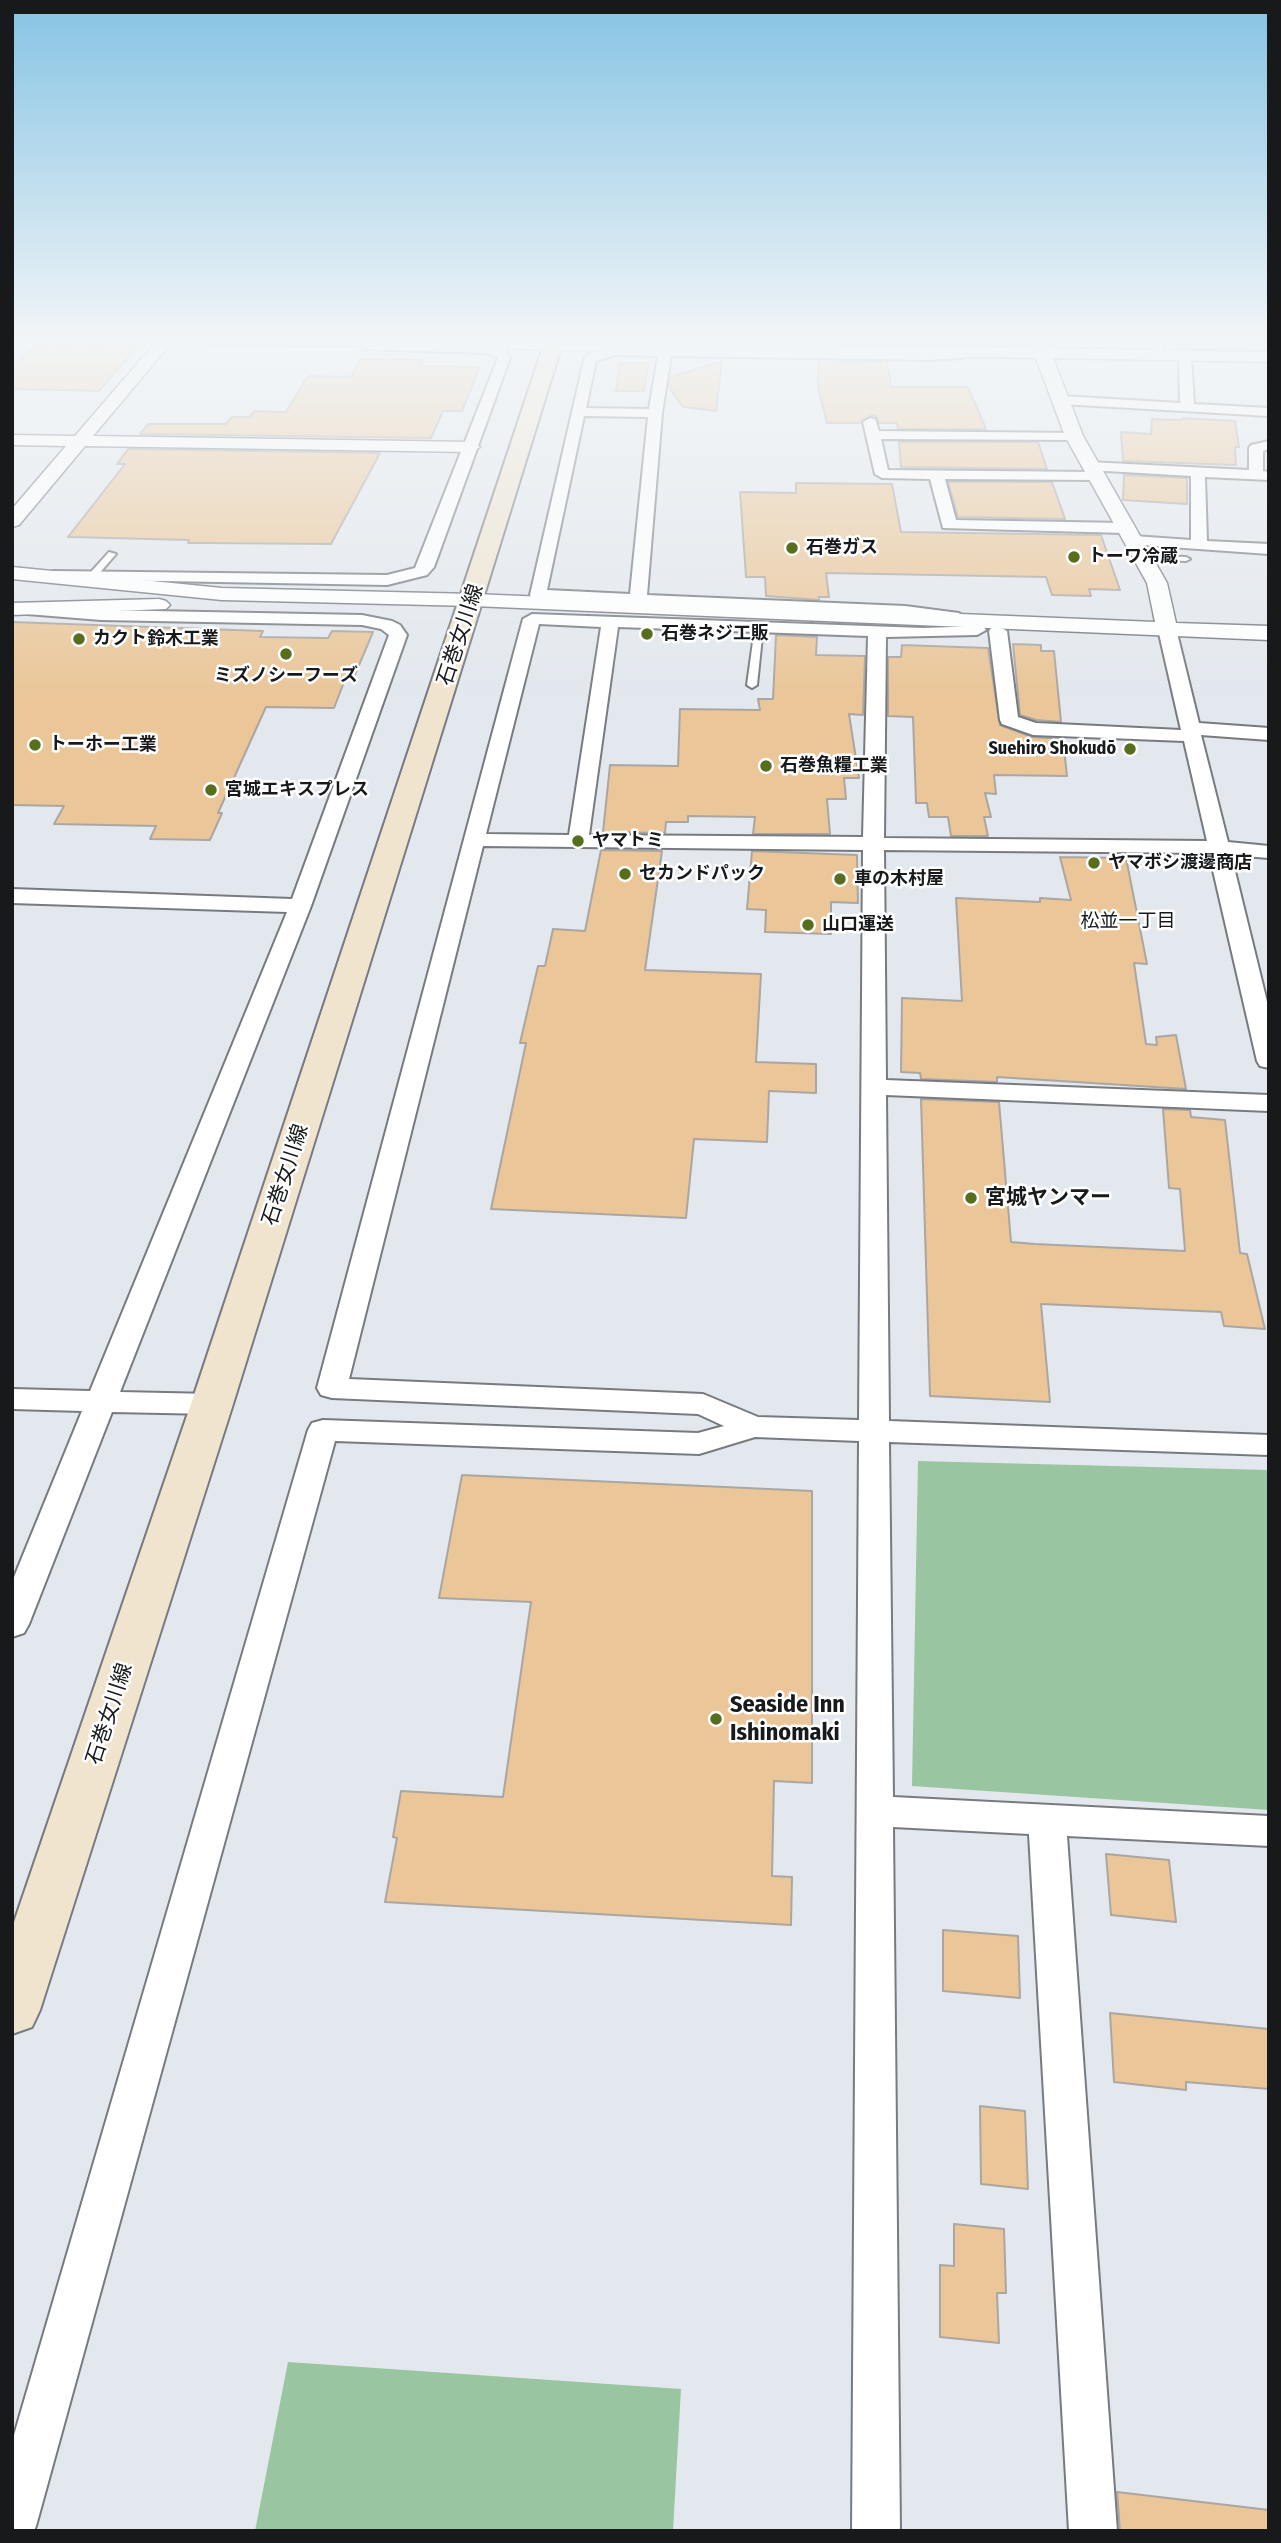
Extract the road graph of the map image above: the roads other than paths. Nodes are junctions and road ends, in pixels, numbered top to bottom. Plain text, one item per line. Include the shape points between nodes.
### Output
1 (67, 457) edge
2 (467, 457) edge
3 (518, 457) edge
4 (570, 457) edge
5 (651, 457) edge
6 (878, 457) edge
7 (1085, 457) edge
8 (1258, 457) edge
9 (1092, 471) junction
10 (1198, 472) junction
11 (936, 474) junction
12 (1263, 475) edge
13 (12, 521) edge
14 (1134, 542) junction
15 (1199, 545) junction
16 (1269, 549) edge
17 (112, 554) dead end
18 (1186, 559) dead end
19 (12, 573) edge
20 (94, 574) junction
21 (54, 576) junction
22 (638, 599) junction
23 (471, 603) junction
24 (20, 609) edge
25 (610, 622) junction
26 (759, 627) junction
27 (986, 627) junction
28 (877, 631) junction
29 (1269, 633) edge
30 (1168, 634) junction
31 (1269, 643) edge
32 (752, 685) dead end
33 (1191, 732) junction
34 (1269, 734) edge
35 (473, 840) junction
36 (578, 841) junction
37 (873, 844) junction
38 (1218, 847) junction
39 (1269, 852) edge
40 (12, 896) edge
41 (300, 906) junction
42 (1263, 1010) edge
43 (1269, 1061) edge
44 (873, 1087) junction
45 (1269, 1103) edge
46 (12, 1399) edge
47 (103, 1401) junction
48 (212, 1404) junction
49 (754, 1427) junction
50 (876, 1430) junction
51 (1269, 1446) edge
52 (12, 1624) edge
53 (876, 1811) junction
54 (1047, 1818) junction
55 (1269, 1831) edge
56 (12, 2010) edge
57 (12, 2526) edge
58 (876, 2531) edge
59 (1093, 2531) edge

1 - 13 street
2 - 20 street via 426,567 412,576 387,580
3 - 23 main road, 石巻女川線
4 - 22 street via 538,595
5 - 22 street
6 - 11 street via 882,474
7 - 9 street
8 - 12 street
9 - 10 street
9 - 11 street
9 - 14 street
10 - 12 street
10 - 15 street
11 - 14 street via 949,524
14 - 15 street
14 - 18 lane
14 - 30 street via 1157,583
15 - 16 street
17 - 20 lane
19 - 21 street
20 - 21 street
21 - 23 street via 222,594
22 - 27 street via 905,611
23 - 24 street
23 - 27 street
23 - 48 main road, 石巻女川線
24 - 41 street via 362,620 394,629 398,635
25 - 26 street
25 - 35 street via 531,620
25 - 36 street
26 - 28 street
26 - 32 lane
27 - 28 street
27 - 30 street
27 - 33 street via 1009,720 1033,729
28 - 37 street
29 - 30 street
30 - 31 street
30 - 33 street
33 - 34 street
33 - 38 street
35 - 36 street
35 - 49 street via 332,1388 703,1404
36 - 37 street
37 - 38 street
37 - 44 street
38 - 39 street
38 - 42 street
40 - 41 street
41 - 47 street
42 - 43 street
44 - 45 street
44 - 50 street
46 - 47 street
47 - 48 street
47 - 52 street
48 - 56 main road, 石巻女川線
49 - 50 street
49 - 57 street via 699,1444 323,1430
50 - 51 street
50 - 53 street
53 - 54 street
53 - 58 street
54 - 55 street
54 - 59 street

